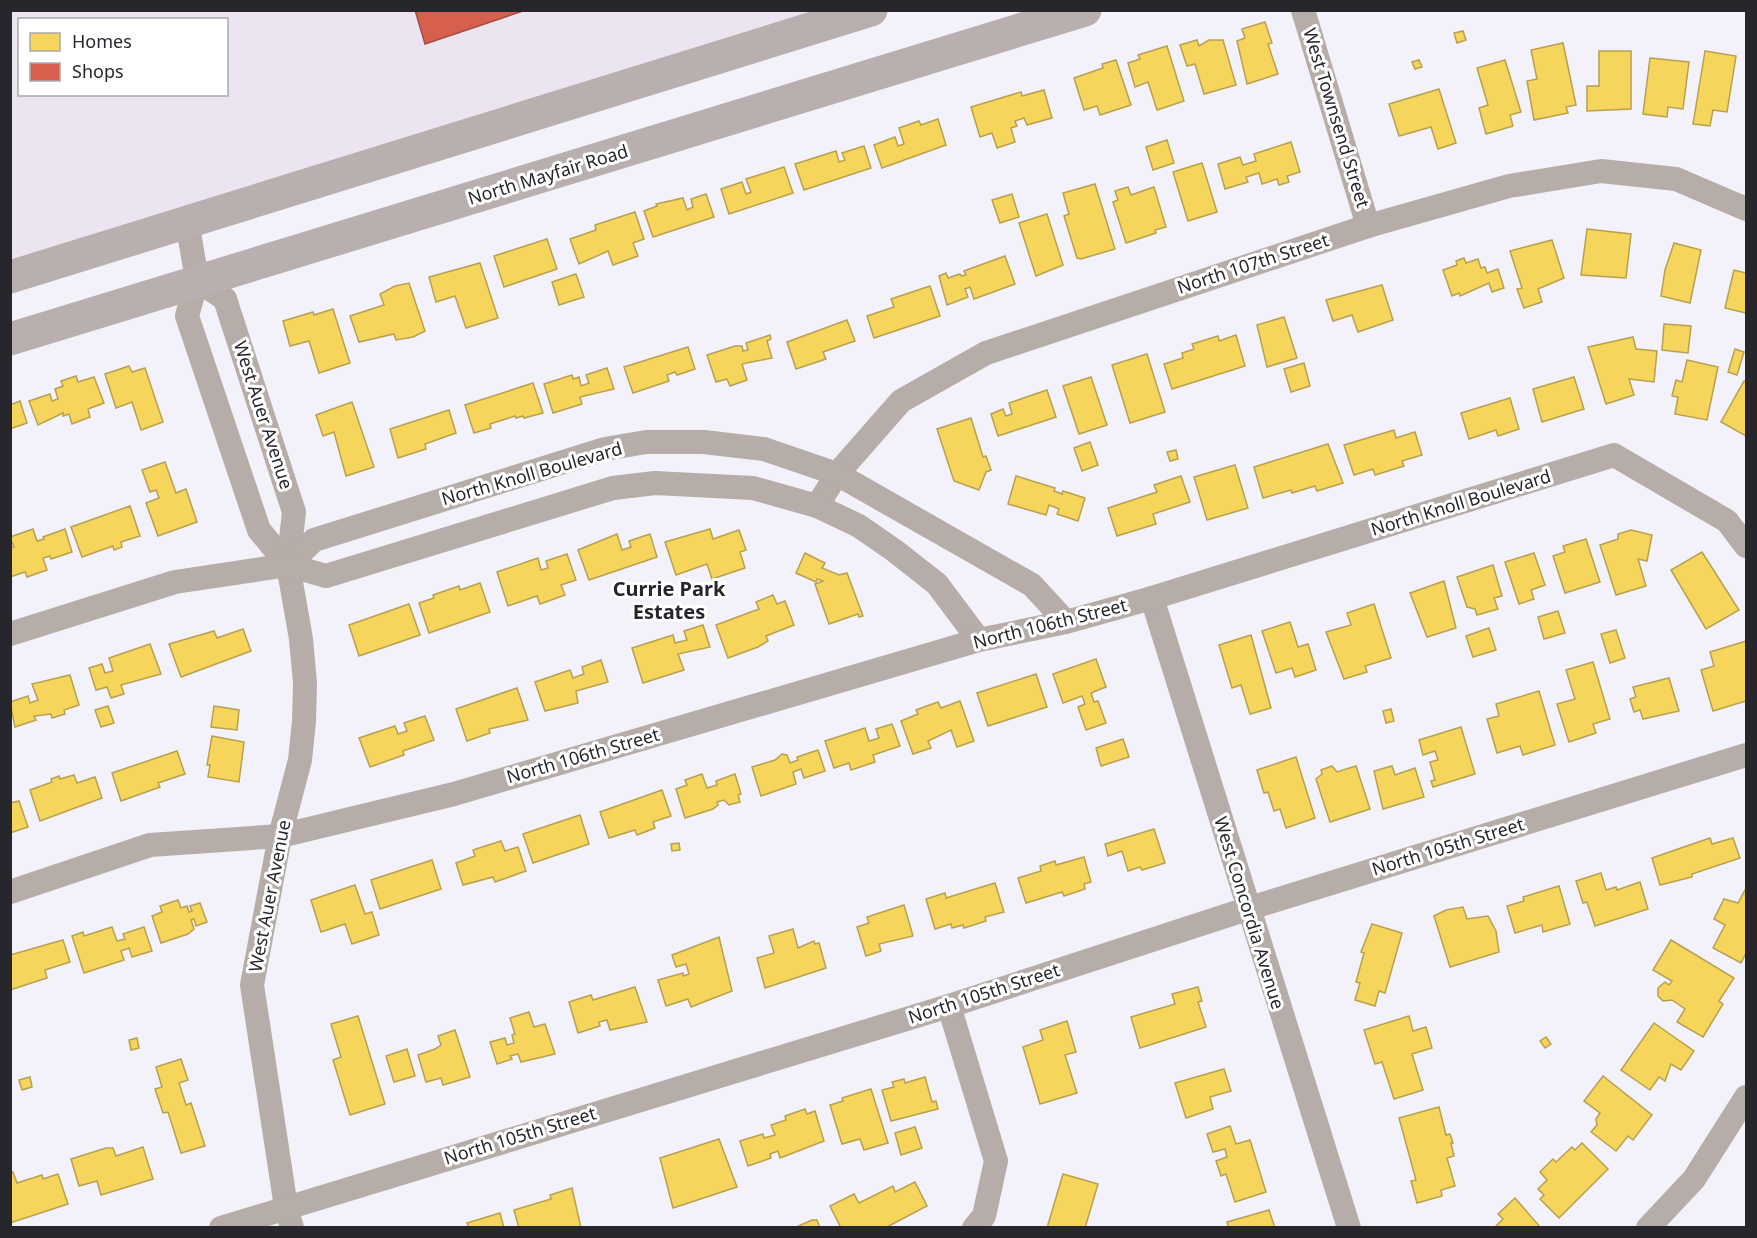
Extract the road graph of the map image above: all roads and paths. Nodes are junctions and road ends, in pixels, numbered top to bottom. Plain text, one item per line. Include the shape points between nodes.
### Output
1 (871, 10) edge
2 (1085, 10) edge
3 (1303, 10) edge
4 (1746, 209) edge
5 (187, 221) junction
6 (1368, 226) junction
7 (10, 276) edge
8 (197, 280) junction
9 (10, 339) edge
10 (837, 474) junction
11 (817, 506) junction
12 (1746, 546) edge
13 (288, 565) junction
14 (1152, 598) junction
15 (1066, 622) junction
16 (10, 634) edge
17 (979, 640) junction
18 (1746, 754) edge
19 (279, 836) junction
20 (10, 892) edge
21 (1247, 909) junction
22 (949, 1006) junction
23 (1746, 1097) edge
24 (289, 1217) edge
25 (220, 1227) edge
26 (974, 1227) edge
27 (1349, 1227) edge
28 (1648, 1227) edge

1 - 5 main road
2 - 8 main road, North Mayfair Road
3 - 6 street, West Townsend Street
4 - 6 street, North 107th Street via 1676,179 1601,171 1509,186
5 - 7 main road
5 - 8 street
6 - 10 street, North 107th Street via 986,353 901,401
8 - 9 main road, North Mayfair Road
8 - 13 street via 187,316 258,530
8 - 13 street, West Auer Avenue via 225,299 294,512
10 - 11 street, North 107th Street
10 - 13 street, North Knoll Boulevard via 764,449 704,442 646,442 560,462 314,540
10 - 15 street, North Knoll Boulevard via 1032,585
11 - 13 street, North Knoll Boulevard via 753,488 656,483 613,488 569,500 326,576
11 - 17 street, North Knoll Boulevard via 859,526 896,551 957,609
12 - 14 street, North Knoll Boulevard via 1727,521 1614,456
13 - 16 street, North Knoll Boulevard via 176,582
13 - 19 street, West Auer Avenue via 301,639 304,712 293,791
14 - 15 street, North 106th Street
14 - 21 street, West Concordia Avenue
15 - 17 street, North 106th Street
17 - 19 street, North 106th Street via 454,794
18 - 21 street, North 105th Street
19 - 20 street, North 106th Street via 150,845
19 - 24 street, West Auer Avenue via 252,985
21 - 22 street, North 105th Street
21 - 27 street, West Concordia Avenue
22 - 24 street, North 105th Street
22 - 26 street via 996,1161 984,1216
23 - 28 street via 1694,1179
24 - 25 street, North 105th Street

